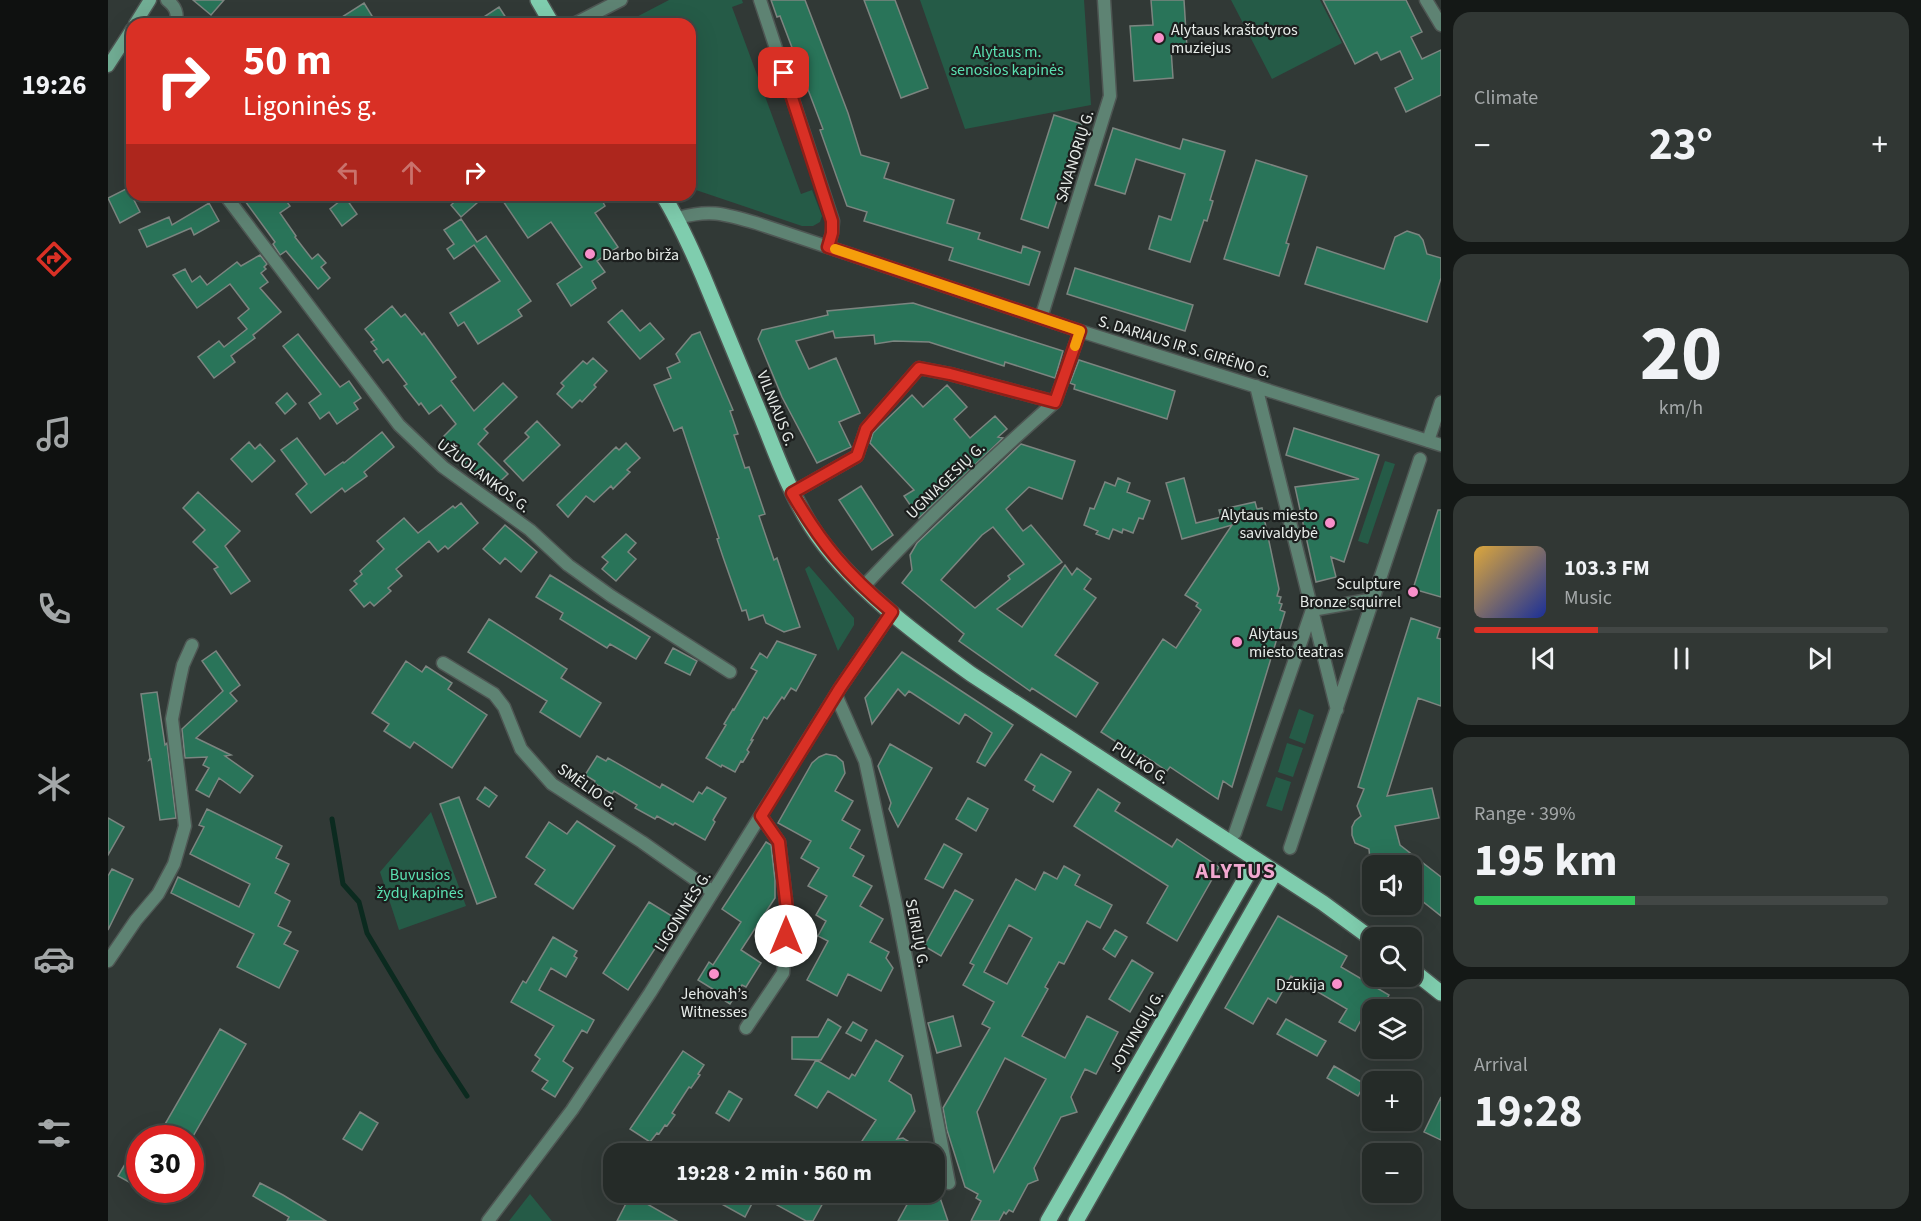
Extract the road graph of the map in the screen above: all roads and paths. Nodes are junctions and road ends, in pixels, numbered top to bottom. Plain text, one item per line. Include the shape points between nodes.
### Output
1 (150, 0) edge
2 (167, 0) edge
3 (538, 0) edge
4 (621, 0) edge
5 (760, 0) edge
6 (1104, 0) edge
7 (1426, 0) edge
8 (139, 18) edge
9 (177, 18) edge
10 (548, 18) edge
11 (586, 18) edge
12 (1441, 25) edge
13 (126, 38) edge
14 (108, 66) edge
15 (230, 201) edge
16 (667, 201) edge
17 (678, 218) junction
18 (828, 247) junction
19 (1041, 318) junction
20 (1080, 331) junction
21 (1256, 386) junction
22 (1055, 402) junction
23 (1441, 402) edge
24 (1428, 441) junction
25 (1441, 445) edge
26 (1420, 459) dead end
27 (792, 493) junction
28 (863, 587) junction
29 (1374, 599) junction
30 (1312, 610) junction
31 (892, 612) junction
32 (192, 645) dead end
33 (443, 663) dead end
34 (730, 672) dead end
35 (836, 695) junction
36 (1337, 711) junction
37 (761, 816) junction
38 (1235, 833) dead end
39 (1290, 848) dead end
40 (1256, 860) junction
41 (1275, 872) junction
42 (713, 892) junction
43 (1362, 932) edge
44 (108, 961) edge
45 (1422, 978) edge
46 (1441, 993) edge
47 (746, 1028) dead end
48 (1109, 1112) junction
49 (1131, 1124) junction
50 (950, 1183) dead end
51 (488, 1221) edge
52 (1048, 1221) edge
53 (1076, 1221) edge

1 - 8 street
2 - 9 street via 174,6
3 - 10 main road
4 - 11 street
5 - 18 street via 831,214
6 - 19 street, SAVANORIŲ G. via 1110,96
7 - 12 street
13 - 14 street
15 - 34 street, UŽUOLANKOS G. via 399,425 424,450 530,530 568,565
16 - 17 main road, VILNIAUS G.
17 - 18 street, S. DARIAUS IR S. GIRĖNO G. via 722,213
17 - 27 main road, VILNIAUS G.
18 - 19 street, S. DARIAUS IR S. GIRĖNO G.
19 - 20 street, S. DARIAUS IR S. GIRĖNO G.
20 - 21 street, S. DARIAUS IR S. GIRĖNO G.
20 - 22 street, UGNIAGESIŲ G.
21 - 24 street, S. DARIAUS IR S. GIRĖNO G.
21 - 30 street
22 - 27 street via 919,368 866,429 857,456
22 - 28 street, UGNIAGESIŲ G. via 992,457
23 - 24 street
24 - 25 street, S. DARIAUS IR S. GIRĖNO G.
26 - 29 street
27 - 28 main road, VILNIAUS G. via 812,528
28 - 31 main road, VILNIAUS G.
29 - 30 street
29 - 36 street
30 - 36 street
30 - 38 street
31 - 35 street, LIGONINĖS G.
31 - 40 main road, PULKO G. via 971,674
32 - 44 street via 178,682 172,719 184,826 174,864 158,894
33 - 42 street, SMĖLIO G. via 494,694 504,707 521,749 552,784
35 - 37 street, LIGONINĖS G.
35 - 50 street, SEIRIJŲ G. via 865,761
36 - 39 street
37 - 42 street, LIGONINĖS G.
37 - 47 street via 779,842 788,918 783,973
40 - 41 main road, PULKO G.
40 - 48 main road, JOTVINGIŲ G.
41 - 43 main road, PULKO G.
41 - 49 main road
42 - 51 street, LIGONINĖS G. via 572,1110
45 - 46 main road
48 - 49 main road
48 - 52 main road, JOTVINGIŲ G.
49 - 53 main road

